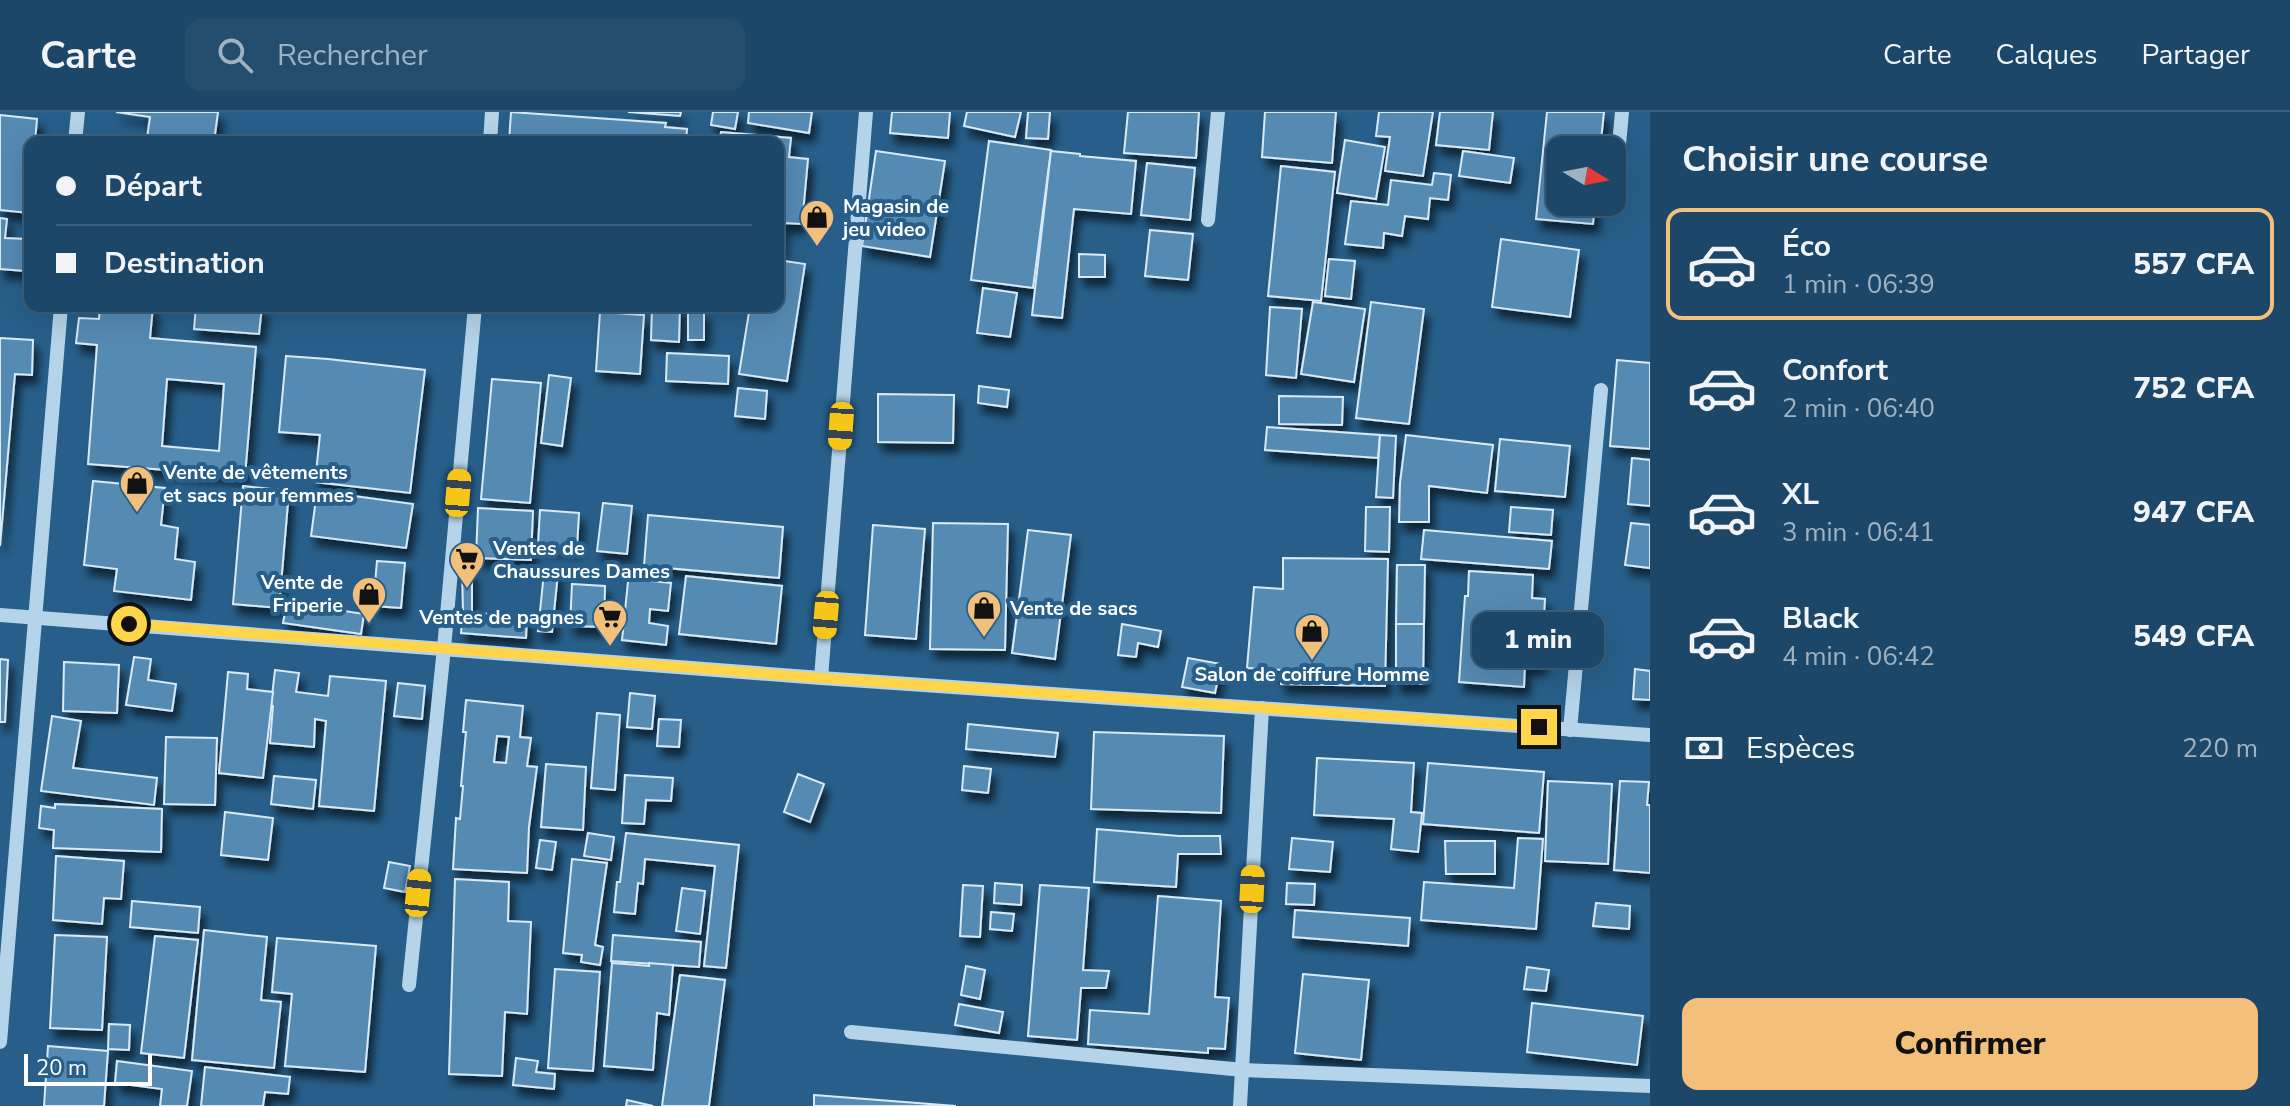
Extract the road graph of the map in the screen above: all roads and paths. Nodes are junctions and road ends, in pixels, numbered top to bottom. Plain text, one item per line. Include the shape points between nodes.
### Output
1 (78, 112) edge
2 (492, 112) edge
3 (866, 112) edge
4 (1218, 112) edge
5 (1622, 112) edge
6 (76, 136) edge
7 (490, 136) edge
8 (1620, 136) edge
9 (1208, 220) dead end
10 (60, 312) edge
11 (474, 312) edge
12 (1601, 390) dead end
13 (0, 615) edge
14 (35, 616) junction
15 (444, 648) junction
16 (821, 678) junction
17 (1262, 708) junction
18 (1570, 730) junction
19 (1650, 735) edge
20 (409, 985) dead end
21 (851, 1032) dead end
22 (0, 1042) edge
23 (1243, 1070) junction
24 (1650, 1086) edge
25 (1240, 1106) edge

1 - 6 street
2 - 7 street
3 - 16 street
4 - 9 street
5 - 8 street
10 - 14 street
11 - 15 street
12 - 18 street
13 - 14 street
14 - 15 street
14 - 22 street
15 - 16 street
15 - 20 street
16 - 17 street
17 - 18 street
17 - 23 street
18 - 19 street
21 - 23 street
23 - 24 street
23 - 25 street

